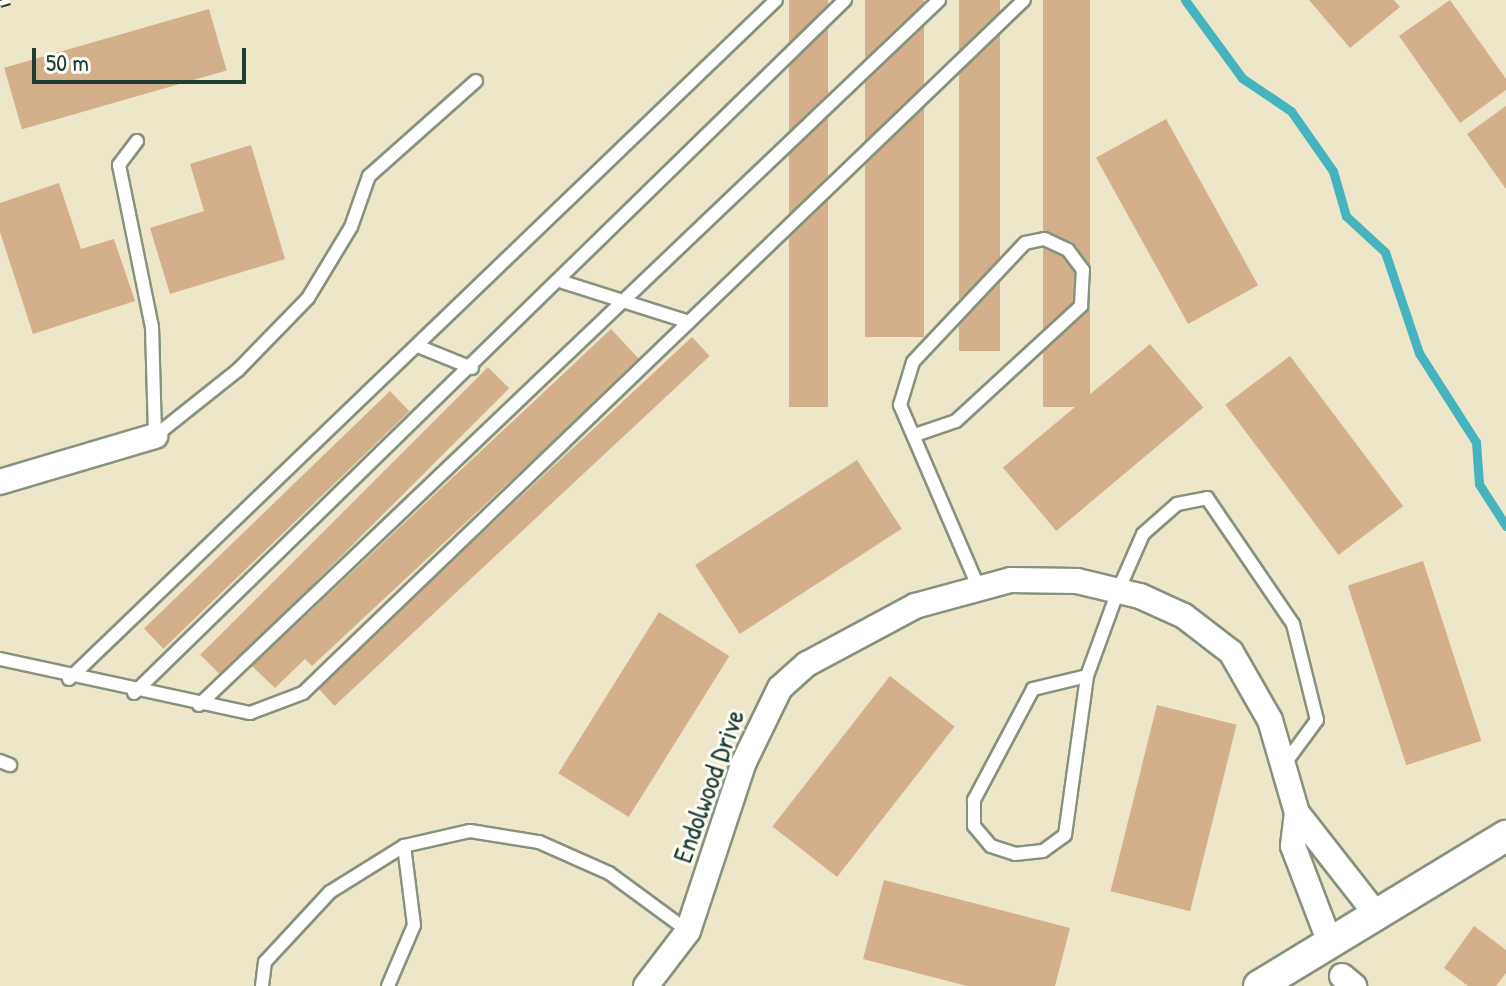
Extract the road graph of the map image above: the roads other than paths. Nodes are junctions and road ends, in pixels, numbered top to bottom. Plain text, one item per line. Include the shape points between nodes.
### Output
1 (776, 0) edge
2 (845, 0) edge
3 (939, 0) edge
4 (1024, 0) edge
5 (476, 81) dead end
6 (137, 141) dead end
7 (563, 282) junction
8 (630, 298) junction
9 (689, 322) junction
10 (420, 347) junction
11 (472, 368) junction
12 (915, 435) junction
13 (155, 436) junction
14 (0, 482) edge
15 (977, 584) junction
16 (1118, 591) junction
17 (0, 659) edge
18 (1087, 676) junction
19 (69, 679) junction
20 (134, 693) junction
21 (199, 705) junction
22 (1283, 766) junction
23 (1297, 813) junction
24 (1506, 836) edge
25 (404, 846) junction
26 (1377, 915) junction
27 (688, 931) junction
28 (1330, 943) junction
29 (262, 986) edge
30 (388, 986) edge
31 (646, 986) edge
32 (1259, 986) edge

1 - 10 lane
2 - 7 lane
3 - 8 lane
4 - 9 lane
5 - 13 lane via 369,176 351,227 308,298 238,370
6 - 13 lane via 119,165 152,327
7 - 8 lane
7 - 11 lane
8 - 9 lane
8 - 21 lane
9 - 21 lane via 303,693 250,713
10 - 11 lane
10 - 19 lane
11 - 20 lane
12 - 12 lane via 900,405 913,362 1025,243 1044,239 1068,250 1083,270 1081,306 956,421
12 - 15 lane
13 - 14 street
15 - 16 street, Endolwood Drive via 1077,581
15 - 27 street, Endolwood Drive via 853,636 780,688 744,762
16 - 18 lane
16 - 22 street, Endolwood Drive via 1184,616 1231,652 1270,720
16 - 22 lane via 1143,534 1177,504 1207,498 1293,624 1317,720
17 - 19 lane
18 - 18 lane via 1065,835 1043,851 1015,854 991,846 974,826 974,800 1033,689
19 - 20 lane
20 - 21 lane
22 - 23 street, Endolwood Drive
23 - 26 street, Endolwood Drive
23 - 28 street, Endolwood Drive via 1293,846
24 - 26 street
25 - 27 lane via 470,831 539,842 609,873
25 - 29 lane via 330,892 265,962
25 - 30 lane via 414,925
26 - 28 street
27 - 31 street, Endolwood Drive
28 - 32 street

